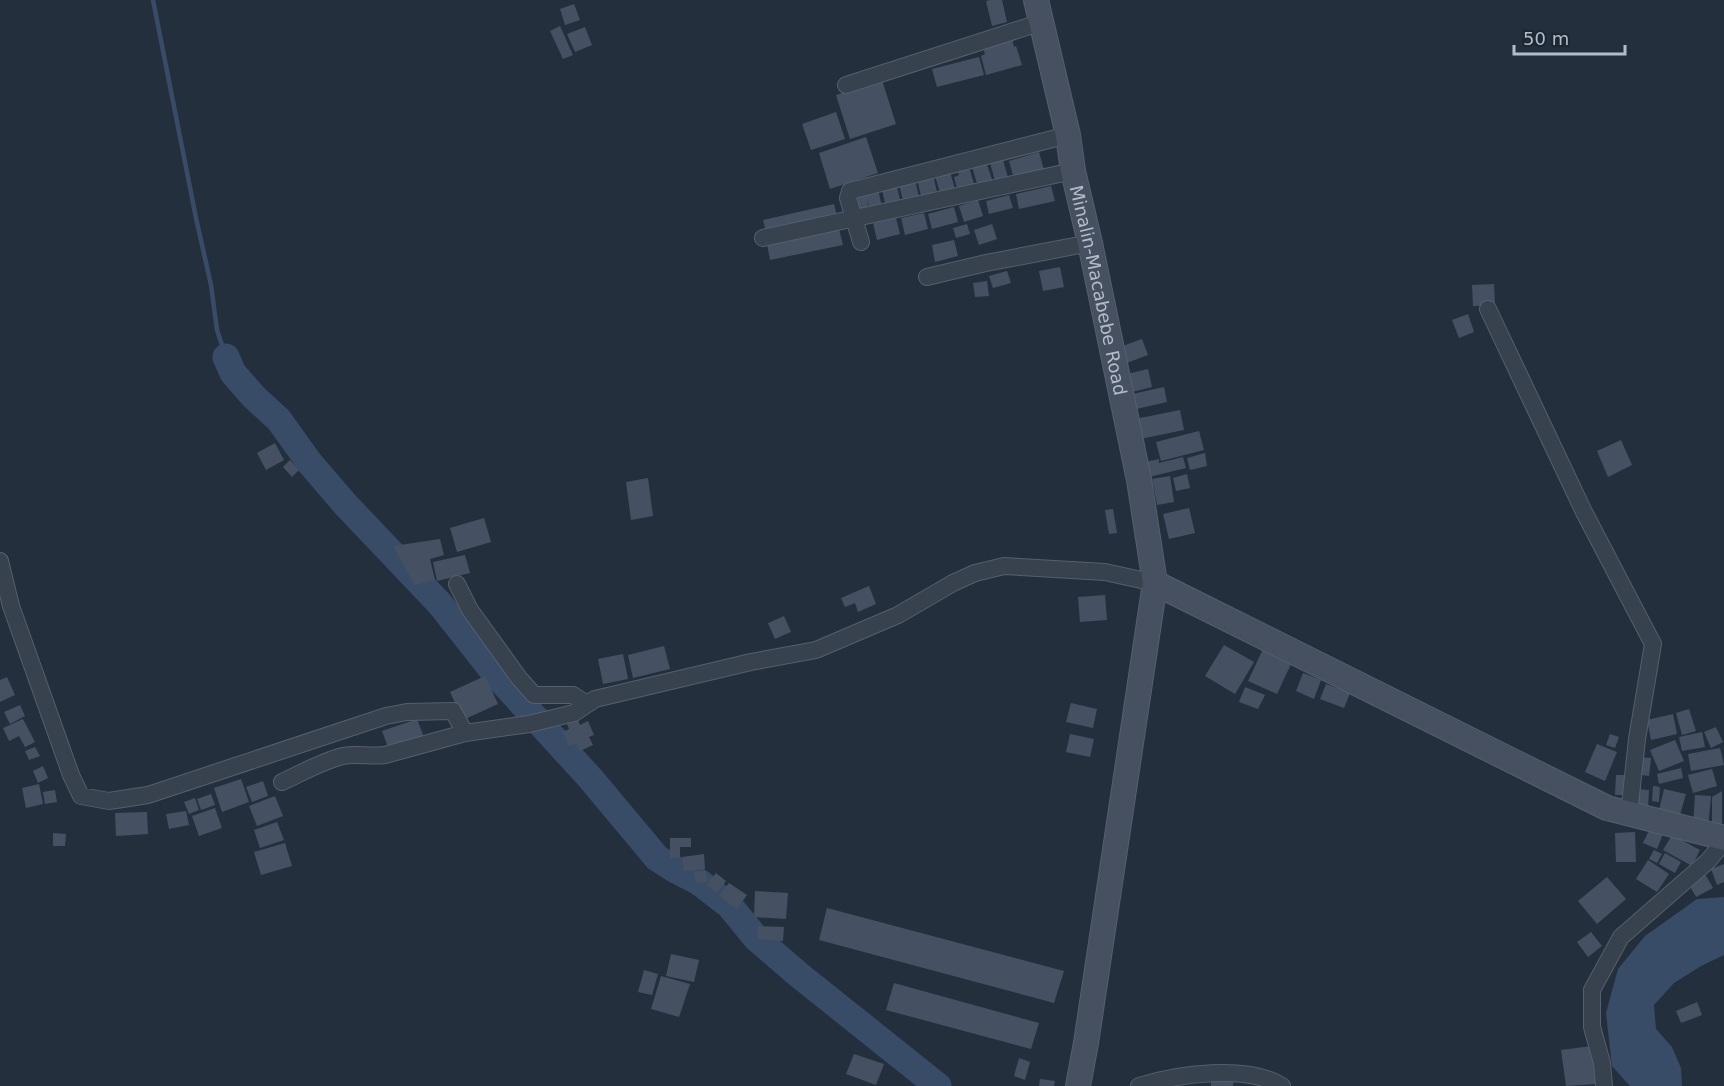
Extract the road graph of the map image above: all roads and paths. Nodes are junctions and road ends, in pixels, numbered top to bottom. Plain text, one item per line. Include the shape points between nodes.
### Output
1 (1039, 11) edge
2 (846, 85) dead end
3 (1068, 135) junction
4 (1073, 171) junction
5 (854, 219) junction
6 (764, 238) dead end
7 (861, 242) dead end
8 (1090, 243) junction
9 (927, 277) dead end
10 (1488, 309) dead end
11 (0, 561) edge
12 (1155, 583) junction
13 (457, 584) dead end
14 (580, 709) junction
15 (465, 733) junction
16 (282, 782) dead end
17 (1629, 814) junction
18 (1724, 840) edge
19 (1078, 1086) edge
20 (1139, 1086) edge
21 (1282, 1086) edge
22 (1604, 1086) edge

1 - 2 street
1 - 3 main road, Minalin-Macabebe Road
3 - 4 main road, Minalin-Macabebe Road
3 - 5 street via 850,191
4 - 5 street
4 - 8 main road, Minalin-Macabebe Road
5 - 6 street
5 - 7 street
8 - 9 street
8 - 12 main road, Minalin-Macabebe Road via 1139,480
10 - 17 street via 1584,512 1653,644
11 - 15 street via 11,606 81,796 109,801 148,795 407,712 453,711
12 - 14 street via 1105,573 1004,566 975,573 897,615 816,650 595,699
12 - 17 main road via 1607,808
12 - 19 main road, Minalin-Macabebe Road
13 - 14 street via 470,610 534,695 573,695
14 - 15 street via 529,724
15 - 16 street via 375,757 343,756
17 - 18 main road
18 - 22 street via 1708,861 1621,937 1592,990 1592,1027
20 - 21 street via 1228,1072 1272,1080

